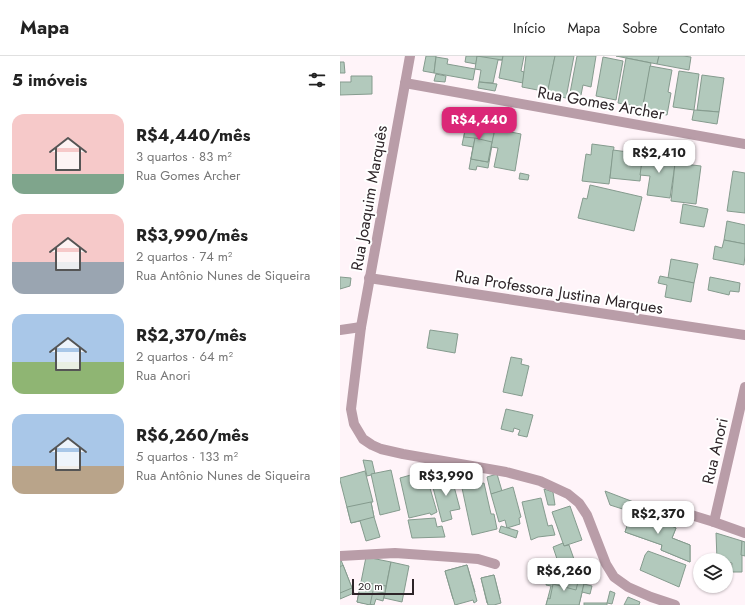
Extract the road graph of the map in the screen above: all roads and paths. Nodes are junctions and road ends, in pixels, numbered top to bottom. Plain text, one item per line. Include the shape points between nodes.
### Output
1 (410, 56) edge
2 (405, 83) junction
3 (745, 144) edge
4 (369, 278) junction
5 (361, 327) junction
6 (340, 330) edge
7 (745, 335) edge
8 (745, 387) edge
9 (665, 507) dead end
10 (714, 522) junction
11 (745, 533) edge
12 (340, 556) edge
13 (495, 564) dead end
14 (675, 605) edge

1 - 2 street, Rua Joaquim Marquês
2 - 3 street, Rua Gomes Archer
2 - 4 street, Rua Joaquim Marquês
4 - 5 street, Rua Joaquim Marquês
4 - 7 street, Rua Professora Justina Marques
5 - 6 street
5 - 14 street, Rua Joaquim Marquês via 351,409 354,424 363,439 381,449 506,472 540,481 568,494 580,503 614,577 628,587
8 - 10 street, Rua Anori
9 - 10 street
10 - 11 street
12 - 13 street via 395,553 452,556

